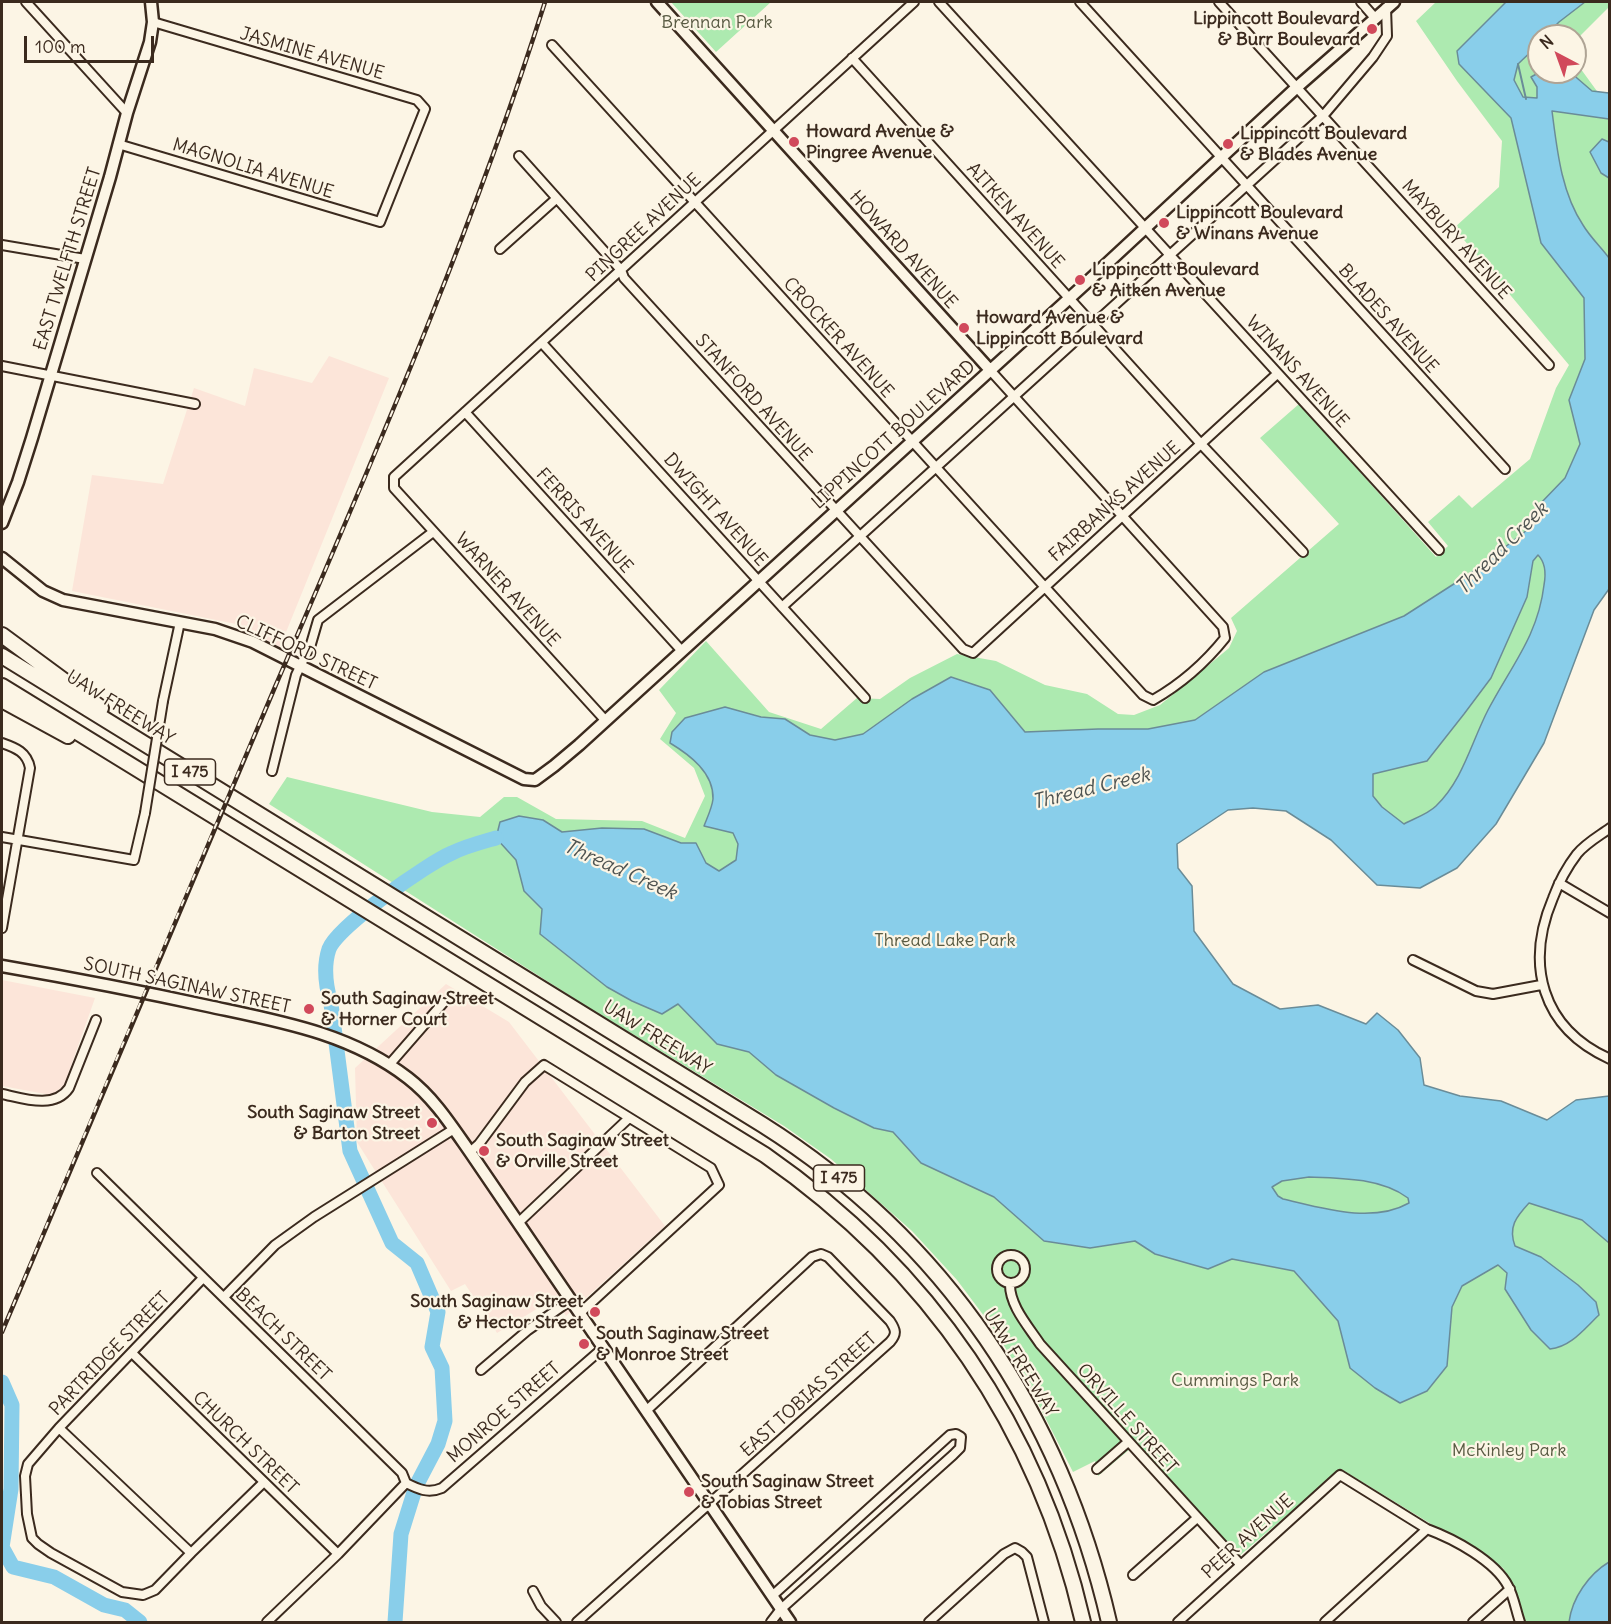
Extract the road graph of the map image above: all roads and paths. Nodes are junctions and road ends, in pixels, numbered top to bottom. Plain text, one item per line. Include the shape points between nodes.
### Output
1 (26, 2) edge
2 (151, 2) edge
3 (657, 2) edge
4 (914, 2) edge
5 (939, 2) edge
6 (1080, 2) edge
7 (1219, 2) edge
8 (1361, 2) edge
9 (1390, 5) edge
10 (1376, 18) junction
11 (153, 22) junction
12 (552, 45) dead end
13 (852, 58) junction
14 (1296, 88) junction
15 (127, 113) junction
16 (1323, 116) junction
17 (772, 131) junction
18 (118, 144) junction
19 (519, 156) dead end
20 (1222, 158) junction
21 (1247, 185) junction
22 (556, 198) junction
23 (694, 202) junction
24 (380, 222) joint
25 (1146, 228) junction
26 (2, 245) edge
27 (500, 249) dead end
28 (1170, 254) junction
29 (85, 260) junction
30 (621, 270) junction
31 (1069, 298) junction
32 (1093, 324) junction
33 (542, 343) junction
34 (1549, 365) dead end
35 (2, 366) edge
36 (990, 370) junction
37 (50, 374) junction
38 (1277, 374) junction
39 (1014, 396) junction
40 (195, 404) dead end
41 (465, 412) junction
42 (912, 442) junction
43 (1201, 444) junction
44 (935, 468) junction
45 (1505, 469) dead end
46 (394, 477) joint
47 (6, 500) edge
48 (836, 510) junction
49 (1122, 515) junction
50 (2, 523) edge
51 (433, 532) junction
52 (859, 537) junction
53 (1439, 550) dead end
54 (1303, 552) dead end
55 (2, 558) edge
56 (759, 580) junction
57 (1044, 587) junction
58 (782, 607) junction
59 (180, 622) junction
60 (2, 635) edge
61 (681, 650) junction
62 (973, 653) joint
63 (2, 656) edge
64 (300, 666) junction
65 (2, 686) edge
66 (865, 698) dead end
67 (2, 700) edge
68 (1154, 700) joint
69 (605, 720) junction
70 (2, 743) edge
71 (185, 770) junction
72 (272, 771) dead end
73 (524, 779) joint
74 (164, 785) junction
75 (1610, 828) edge
76 (2, 837) edge
77 (19, 841) junction
78 (1559, 883) junction
79 (1610, 913) edge
80 (2, 928) edge
81 (1413, 960) dead end
82 (2, 966) edge
83 (1541, 985) junction
84 (443, 1003) dead end
85 (96, 1020) dead end
86 (1610, 1059) edge
87 (389, 1065) junction
88 (2, 1094) edge
89 (629, 1118) junction
90 (454, 1129) junction
91 (470, 1152) junction
92 (97, 1173) dead end
93 (518, 1223) junction
94 (203, 1278) junction
95 (1010, 1283) dead end
96 (224, 1297) junction
97 (571, 1300) junction
98 (580, 1313) junction
99 (603, 1348) junction
100 (132, 1353) junction
101 (481, 1370) dead end
102 (647, 1410) junction
103 (59, 1428) junction
104 (1128, 1442) junction
105 (1097, 1469) dead end
106 (453, 1478) joint
107 (264, 1482) junction
108 (406, 1483) junction
109 (876, 1504) junction
110 (710, 1505) junction
111 (886, 1516) junction
112 (1197, 1518) junction
113 (1427, 1529) junction
114 (190, 1553) junction
115 (338, 1554) junction
116 (1240, 1564) junction
117 (1133, 1575) dead end
118 (1510, 1589) junction
119 (533, 1591) dead end
120 (772, 1596) junction
121 (781, 1609) junction
122 (267, 1623) edge
123 (556, 1623) edge
124 (577, 1623) edge
125 (771, 1623) edge
126 (790, 1623) edge
127 (929, 1623) edge
128 (1044, 1623) edge
129 (1083, 1623) edge
130 (1109, 1623) edge
131 (1178, 1623) edge
132 (1325, 1623) edge
133 (1473, 1623) edge
134 (1520, 1623) edge

1 - 15 street
2 - 11 street, EAST TWELFTH STREET
3 - 17 street, HOWARD AVENUE
4 - 13 street, PINGREE AVENUE
5 - 25 street, WINANS AVENUE
6 - 20 street, BLADES AVENUE
7 - 14 street, MAYBURY AVENUE
8 - 10 street
9 - 10 street, LIPPINCOTT BOULEVARD
9 - 16 street, LIPPINCOTT BOULEVARD via 1387,36
10 - 14 street, LIPPINCOTT BOULEVARD
11 - 15 street, EAST TWELFTH STREET
11 - 24 street, JASMINE AVENUE via 417,100 424,109
12 - 23 street, CROCKER AVENUE
13 - 17 street, PINGREE AVENUE
13 - 31 street, AITKEN AVENUE
14 - 16 street, MAYBURY AVENUE
14 - 20 street, LIPPINCOTT BOULEVARD
15 - 18 street, EAST TWELFTH STREET
16 - 21 street, LIPPINCOTT BOULEVARD
16 - 34 street, MAYBURY AVENUE
17 - 23 street, PINGREE AVENUE
17 - 36 street, HOWARD AVENUE
18 - 24 street, MAGNOLIA AVENUE
18 - 29 street, EAST TWELFTH STREET
19 - 22 street, STANFORD AVENUE
20 - 21 street, BLADES AVENUE
20 - 25 street, LIPPINCOTT BOULEVARD
21 - 28 street, LIPPINCOTT BOULEVARD
21 - 45 street, BLADES AVENUE
22 - 27 street
22 - 30 street, STANFORD AVENUE
23 - 30 street, PINGREE AVENUE
23 - 42 street, CROCKER AVENUE
25 - 28 street, WINANS AVENUE
25 - 31 street, LIPPINCOTT BOULEVARD
26 - 29 street
28 - 32 street, LIPPINCOTT BOULEVARD
28 - 38 street, WINANS AVENUE
29 - 37 street, EAST TWELFTH STREET
30 - 33 street, PINGREE AVENUE
30 - 48 street, STANFORD AVENUE via 624,278
31 - 32 street, AITKEN AVENUE
31 - 36 street, LIPPINCOTT BOULEVARD
32 - 39 street, LIPPINCOTT BOULEVARD
32 - 43 street, AITKEN AVENUE
33 - 41 street, PINGREE AVENUE
33 - 56 street, DWIGHT AVENUE
35 - 37 street
36 - 39 street, HOWARD AVENUE
36 - 42 street, LIPPINCOTT BOULEVARD
37 - 40 street
37 - 47 street, EAST TWELFTH STREET
38 - 43 street, FAIRBANKS AVENUE
38 - 53 street, WINANS AVENUE
39 - 44 street, LIPPINCOTT BOULEVARD
39 - 49 street, HOWARD AVENUE
41 - 46 street, PINGREE AVENUE
41 - 61 street, FERRIS AVENUE
42 - 44 street, CROCKER AVENUE
42 - 48 street, LIPPINCOTT BOULEVARD
43 - 49 street, FAIRBANKS AVENUE
43 - 54 street, AITKEN AVENUE
44 - 52 street, LIPPINCOTT BOULEVARD
44 - 57 street, CROCKER AVENUE
46 - 51 street, WARNER AVENUE via 394,488
47 - 50 street, EAST TWELFTH STREET
48 - 52 street, STANFORD AVENUE
48 - 56 street, LIPPINCOTT BOULEVARD
49 - 57 street, FAIRBANKS AVENUE
49 - 68 street, HOWARD AVENUE via 1223,627 1225,638 1209,657
51 - 64 street via 318,621
51 - 69 street, WARNER AVENUE
52 - 58 street, LIPPINCOTT BOULEVARD
52 - 62 street, STANFORD AVENUE via 963,649
55 - 59 street, CLIFFORD STREET via 43,591 63,600
56 - 58 street, DWIGHT AVENUE
56 - 61 street, LIPPINCOTT BOULEVARD
57 - 62 street, FAIRBANKS AVENUE
57 - 68 street, CROCKER AVENUE via 1143,695
58 - 66 street, DWIGHT AVENUE
59 - 64 street, CLIFFORD STREET via 253,642
59 - 77 street, bridge via 134,860
60 - 71 highway
61 - 69 street, LIPPINCOTT BOULEVARD
63 - 71 highway, UAW FREEWAY / I 475
64 - 72 street
64 - 73 street, CLIFFORD STREET
65 - 74 highway, I 475
67 - 74 highway
69 - 73 street, LIPPINCOTT BOULEVARD via 535,780
70 - 77 street via 19,750 29,760
71 - 130 highway, UAW FREEWAY / I 475 via 781,1136 886,1220 954,1295 1020,1391 1074,1504
74 - 129 highway, I 475 via 765,1155 824,1199 879,1249 954,1336 1004,1412 1047,1503
75 - 78 street via 1578,853
76 - 77 street
77 - 80 street
78 - 79 street
78 - 83 street via 1542,929
81 - 83 street via 1476,992 1493,994
82 - 87 street, SOUTH SAGINAW STREET via 145,992 316,1031 350,1043
83 - 86 street via 1562,1025 1593,1051
84 - 87 street
85 - 88 street via 69,1088 61,1097 45,1101
87 - 90 street, SOUTH SAGINAW STREET via 422,1090
89 - 91 street via 544,1065 525,1082
89 - 93 street
89 - 98 street via 711,1167 719,1185
90 - 91 street, SOUTH SAGINAW STREET
90 - 96 street via 275,1245
91 - 93 street, SOUTH SAGINAW STREET
92 - 94 street, BEACH STREET
93 - 97 street, SOUTH SAGINAW STREET
94 - 96 street, BEACH STREET
94 - 100 street, PARTRIDGE STREET
95 - 104 street, ORVILLE STREET via 1017,1308 1040,1344
96 - 108 street, BEACH STREET via 402,1473
97 - 98 street, SOUTH SAGINAW STREET
97 - 101 street
98 - 99 street, SOUTH SAGINAW STREET
99 - 102 street, SOUTH SAGINAW STREET
99 - 106 street, MONROE STREET
100 - 103 street, PARTRIDGE STREET
100 - 107 street, CHURCH STREET
102 - 110 street, SOUTH SAGINAW STREET
102 - 110 street, EAST TOBIAS STREET via 812,1257 828,1257 891,1321 895,1335 890,1342
103 - 114 street
103 - 114 street, PARTRIDGE STREET via 28,1464 25,1476 32,1538 38,1544 122,1592 135,1595 155,1590
104 - 105 street
104 - 112 street, ORVILLE STREET
106 - 108 street, BEACH STREET via 435,1491 423,1491
107 - 114 street, PARTRIDGE STREET
107 - 115 street, CHURCH STREET
108 - 115 street
109 - 111 street
109 - 111 street via 950,1435 961,1437 960,1448
109 - 120 street
110 - 120 street, SOUTH SAGINAW STREET
110 - 124 street, EAST TOBIAS STREET
111 - 121 street
112 - 116 street, ORVILLE STREET
112 - 117 street
113 - 116 street, PEER AVENUE via 1340,1475
113 - 118 street via 1442,1534 1494,1567
113 - 132 street
115 - 122 street
116 - 131 street, PEER AVENUE
118 - 133 street
118 - 134 street
119 - 123 street
120 - 121 street, SOUTH SAGINAW STREET
121 - 125 street
121 - 126 street, SOUTH SAGINAW STREET
127 - 128 street via 1015,1548 1029,1564

